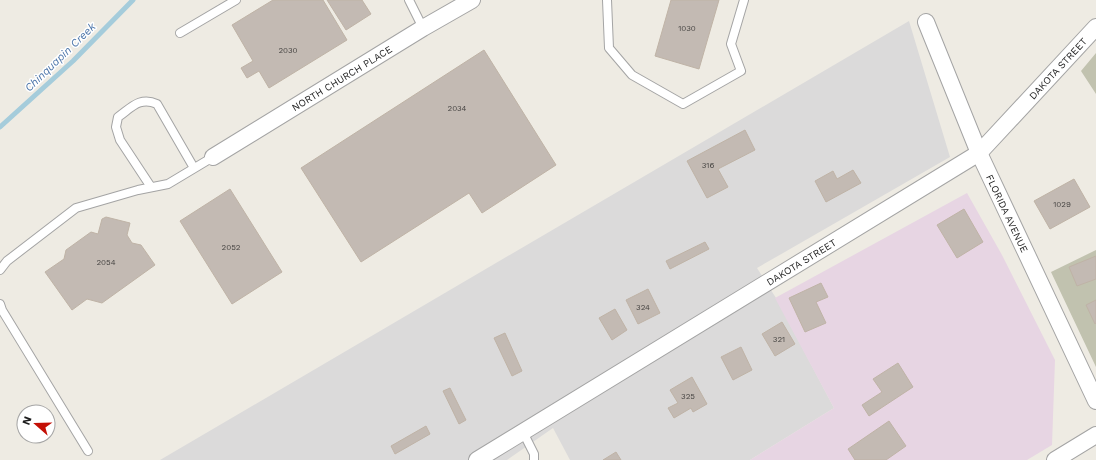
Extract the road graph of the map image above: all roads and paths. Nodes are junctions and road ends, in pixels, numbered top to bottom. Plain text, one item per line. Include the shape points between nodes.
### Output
1 (236, 0) edge
2 (409, 0) edge
3 (472, 0) edge
4 (607, 0) edge
5 (744, 0) edge
6 (926, 22) dead end
7 (1096, 27) edge
8 (423, 28) junction
9 (180, 33) dead end
10 (979, 153) junction
11 (213, 157) joint
12 (194, 168) junction
13 (151, 187) junction
14 (0, 270) edge
15 (0, 304) edge
16 (1096, 401) edge
17 (523, 432) junction
18 (1096, 435) edge
19 (88, 451) dead end
20 (477, 460) edge
21 (534, 460) edge
22 (1055, 460) edge

1 - 9 lane
2 - 8 lane
3 - 8 street, NORTH CHURCH PLACE
4 - 5 lane via 609,48 632,75 683,104 741,71 731,44
6 - 10 street, FLORIDA AVENUE
7 - 10 street, DAKOTA STREET
8 - 11 street, NORTH CHURCH PLACE
10 - 16 street, FLORIDA AVENUE
10 - 17 street, DAKOTA STREET
11 - 12 lane
12 - 13 lane via 168,184
12 - 13 lane via 157,104 149,101 139,102 118,117 116,126 120,140
13 - 14 lane via 76,208 7,261
15 - 19 lane
17 - 20 street, DAKOTA STREET
17 - 21 lane via 534,454
18 - 22 street

